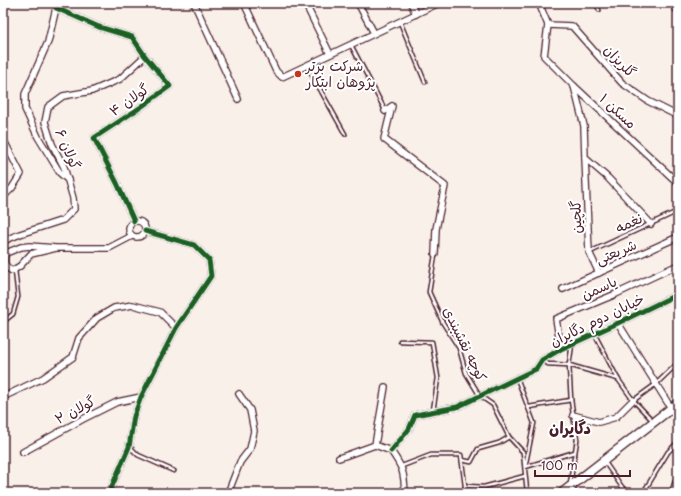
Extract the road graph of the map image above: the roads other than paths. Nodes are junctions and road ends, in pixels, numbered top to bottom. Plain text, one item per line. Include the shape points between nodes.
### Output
1 (194, 3) edge
2 (244, 3) edge
3 (305, 3) edge
4 (358, 3) edge
5 (411, 3) edge
6 (439, 3) edge
7 (538, 3) edge
8 (596, 3) edge
9 (671, 3) edge
10 (56, 6) edge
11 (599, 10) dead end
12 (678, 11) edge
13 (416, 14) junction
14 (400, 22) junction
15 (548, 25) junction
16 (374, 34) junction
17 (351, 44) junction
18 (330, 54) junction
19 (145, 56) junction
20 (307, 65) junction
21 (425, 82) dead end
22 (574, 86) junction
23 (238, 99) dead end
24 (385, 111) joint
25 (678, 116) edge
26 (345, 134) dead end
27 (3, 139) edge
28 (585, 158) junction
29 (68, 180) junction
30 (678, 183) edge
31 (3, 197) edge
32 (678, 211) edge
33 (134, 221) junction
34 (651, 224) junction
35 (146, 231) junction
36 (132, 236) junction
37 (678, 237) edge
38 (3, 241) edge
39 (56, 248) junction
40 (589, 252) junction
41 (4, 253) edge
42 (435, 254) joint
43 (678, 265) edge
44 (15, 270) junction
45 (599, 273) junction
46 (563, 289) dead end
47 (678, 294) edge
48 (3, 322) edge
49 (618, 323) junction
50 (176, 328) junction
51 (595, 333) junction
52 (400, 341) dead end
53 (572, 344) junction
54 (561, 349) junction
55 (542, 360) junction
56 (678, 363) edge
57 (569, 365) junction
58 (517, 378) junction
59 (618, 379) junction
60 (656, 384) junction
61 (385, 387) dead end
62 (239, 394) dead end
63 (141, 396) junction
64 (480, 396) junction
65 (3, 398) edge
66 (571, 400) junction
67 (633, 400) junction
68 (678, 403) edge
69 (529, 407) junction
70 (671, 408) junction
71 (433, 411) junction
72 (573, 415) junction
73 (653, 422) junction
74 (509, 437) junction
75 (678, 442) edge
76 (375, 445) junction
77 (129, 447) junction
78 (391, 451) junction
79 (23, 452) dead end
80 (575, 452) junction
81 (338, 458) dead end
82 (462, 460) junction
83 (604, 460) junction
84 (401, 466) junction
85 (525, 467) junction
86 (174, 471) dead end
87 (525, 476) junction
88 (677, 476) dead end
89 (465, 486) junction
90 (570, 487) junction
91 (109, 493) edge
92 (228, 493) edge
93 (404, 493) edge
94 (466, 493) edge
95 (535, 493) edge
96 (562, 493) edge
97 (577, 493) edge
98 (630, 493) edge
99 (643, 493) edge
100 (671, 493) edge

1 - 23 street
2 - 20 street via 276,71 282,77
3 - 18 street
4 - 16 street
5 - 13 street
6 - 13 street
7 - 15 street
8 - 11 lane
9 - 12 street
10 - 19 street, گولان ۴ via 99,27 132,37
10 - 29 street via 48,42 25,94 25,110 60,173
13 - 14 street
14 - 16 street
14 - 21 lane
15 - 22 street, مسکن ۱ via 544,56
15 - 25 street, گلریزان via 572,26 622,83 648,102
16 - 17 street
17 - 18 street
17 - 24 lane
18 - 20 street
19 - 29 street, گولان ۶ via 120,79 92,91 63,96 48,107 45,122
19 - 33 street, گولان ۴ via 170,86 94,138
20 - 26 lane
22 - 28 street, گلچین via 584,126
22 - 30 street, مسکن ۱
24 - 42 street via 392,106 384,139 445,186 436,229
27 - 31 street via 21,174
28 - 34 street via 608,178
28 - 40 street, گلچین
29 - 38 street, گولان ۶ via 74,209 63,220
32 - 34 lane, نغمه
33 - 35 street via 143,222
33 - 36 street via 130,223 129,228
34 - 40 lane, نغمه
35 - 36 street via 140,237
35 - 50 street via 194,245 209,260 211,276
36 - 39 street via 109,248
37 - 45 street, شریعتی
39 - 41 street via 29,246
39 - 44 street via 31,254
40 - 45 street, گلچین
41 - 44 street via 6,267
42 - 64 lane, کوچه نقشبندی via 429,292 458,348 466,373
43 - 54 street, یاسمن via 556,319
44 - 48 lane via 18,297 13,314
45 - 46 street, شریعتی
47 - 49 street, خیابان دوم دگایران
49 - 51 street, خیابان دوم دگایران
49 - 60 street
50 - 63 street
50 - 65 street via 160,312 133,305 114,308 97,318 79,338 73,357 43,378
51 - 53 street, خیابان دوم دگایران
51 - 59 lane
52 - 71 lane via 432,342 438,378
53 - 54 street, خیابان دوم دگایران
53 - 57 lane
54 - 55 street, خیابان دوم دگایران
55 - 57 lane via 548,364
55 - 58 street, خیابان دوم دگایران via 536,369
56 - 60 lane
57 - 59 lane
57 - 66 lane
58 - 64 street, خیابان دوم دگایران
58 - 69 lane
59 - 67 lane
60 - 67 lane
60 - 70 street
61 - 76 street
62 - 92 street via 250,410 254,431 250,449 240,462
63 - 77 street via 134,416
63 - 79 street, گولان ۲ via 117,402
64 - 71 street, خیابان دوم دگایران via 457,407
64 - 74 lane, کوچه نقشبندی via 493,405
66 - 69 lane
66 - 72 lane
67 - 72 street via 616,417 599,422
67 - 73 lane
68 - 70 street
69 - 85 lane via 534,423
70 - 73 street
71 - 78 street, خیابان دوم دگایران via 415,414 409,429
72 - 80 lane via 577,440
73 - 83 street
74 - 82 lane via 478,449 471,462
74 - 85 lane, کوچه نقشبندی via 523,452
75 - 99 lane via 668,452
76 - 78 street
76 - 81 street
77 - 86 lane via 138,455
77 - 91 street
78 - 84 street
80 - 85 lane
80 - 90 lane
82 - 84 lane via 461,455 431,455
82 - 89 lane
83 - 90 street
83 - 98 lane via 622,487
84 - 93 street
85 - 87 lane, کوچه نقشبندی
87 - 89 lane via 484,487
87 - 95 lane, کوچه نقشبندی via 526,491
88 - 100 lane
89 - 94 lane
90 - 96 street
90 - 97 lane

